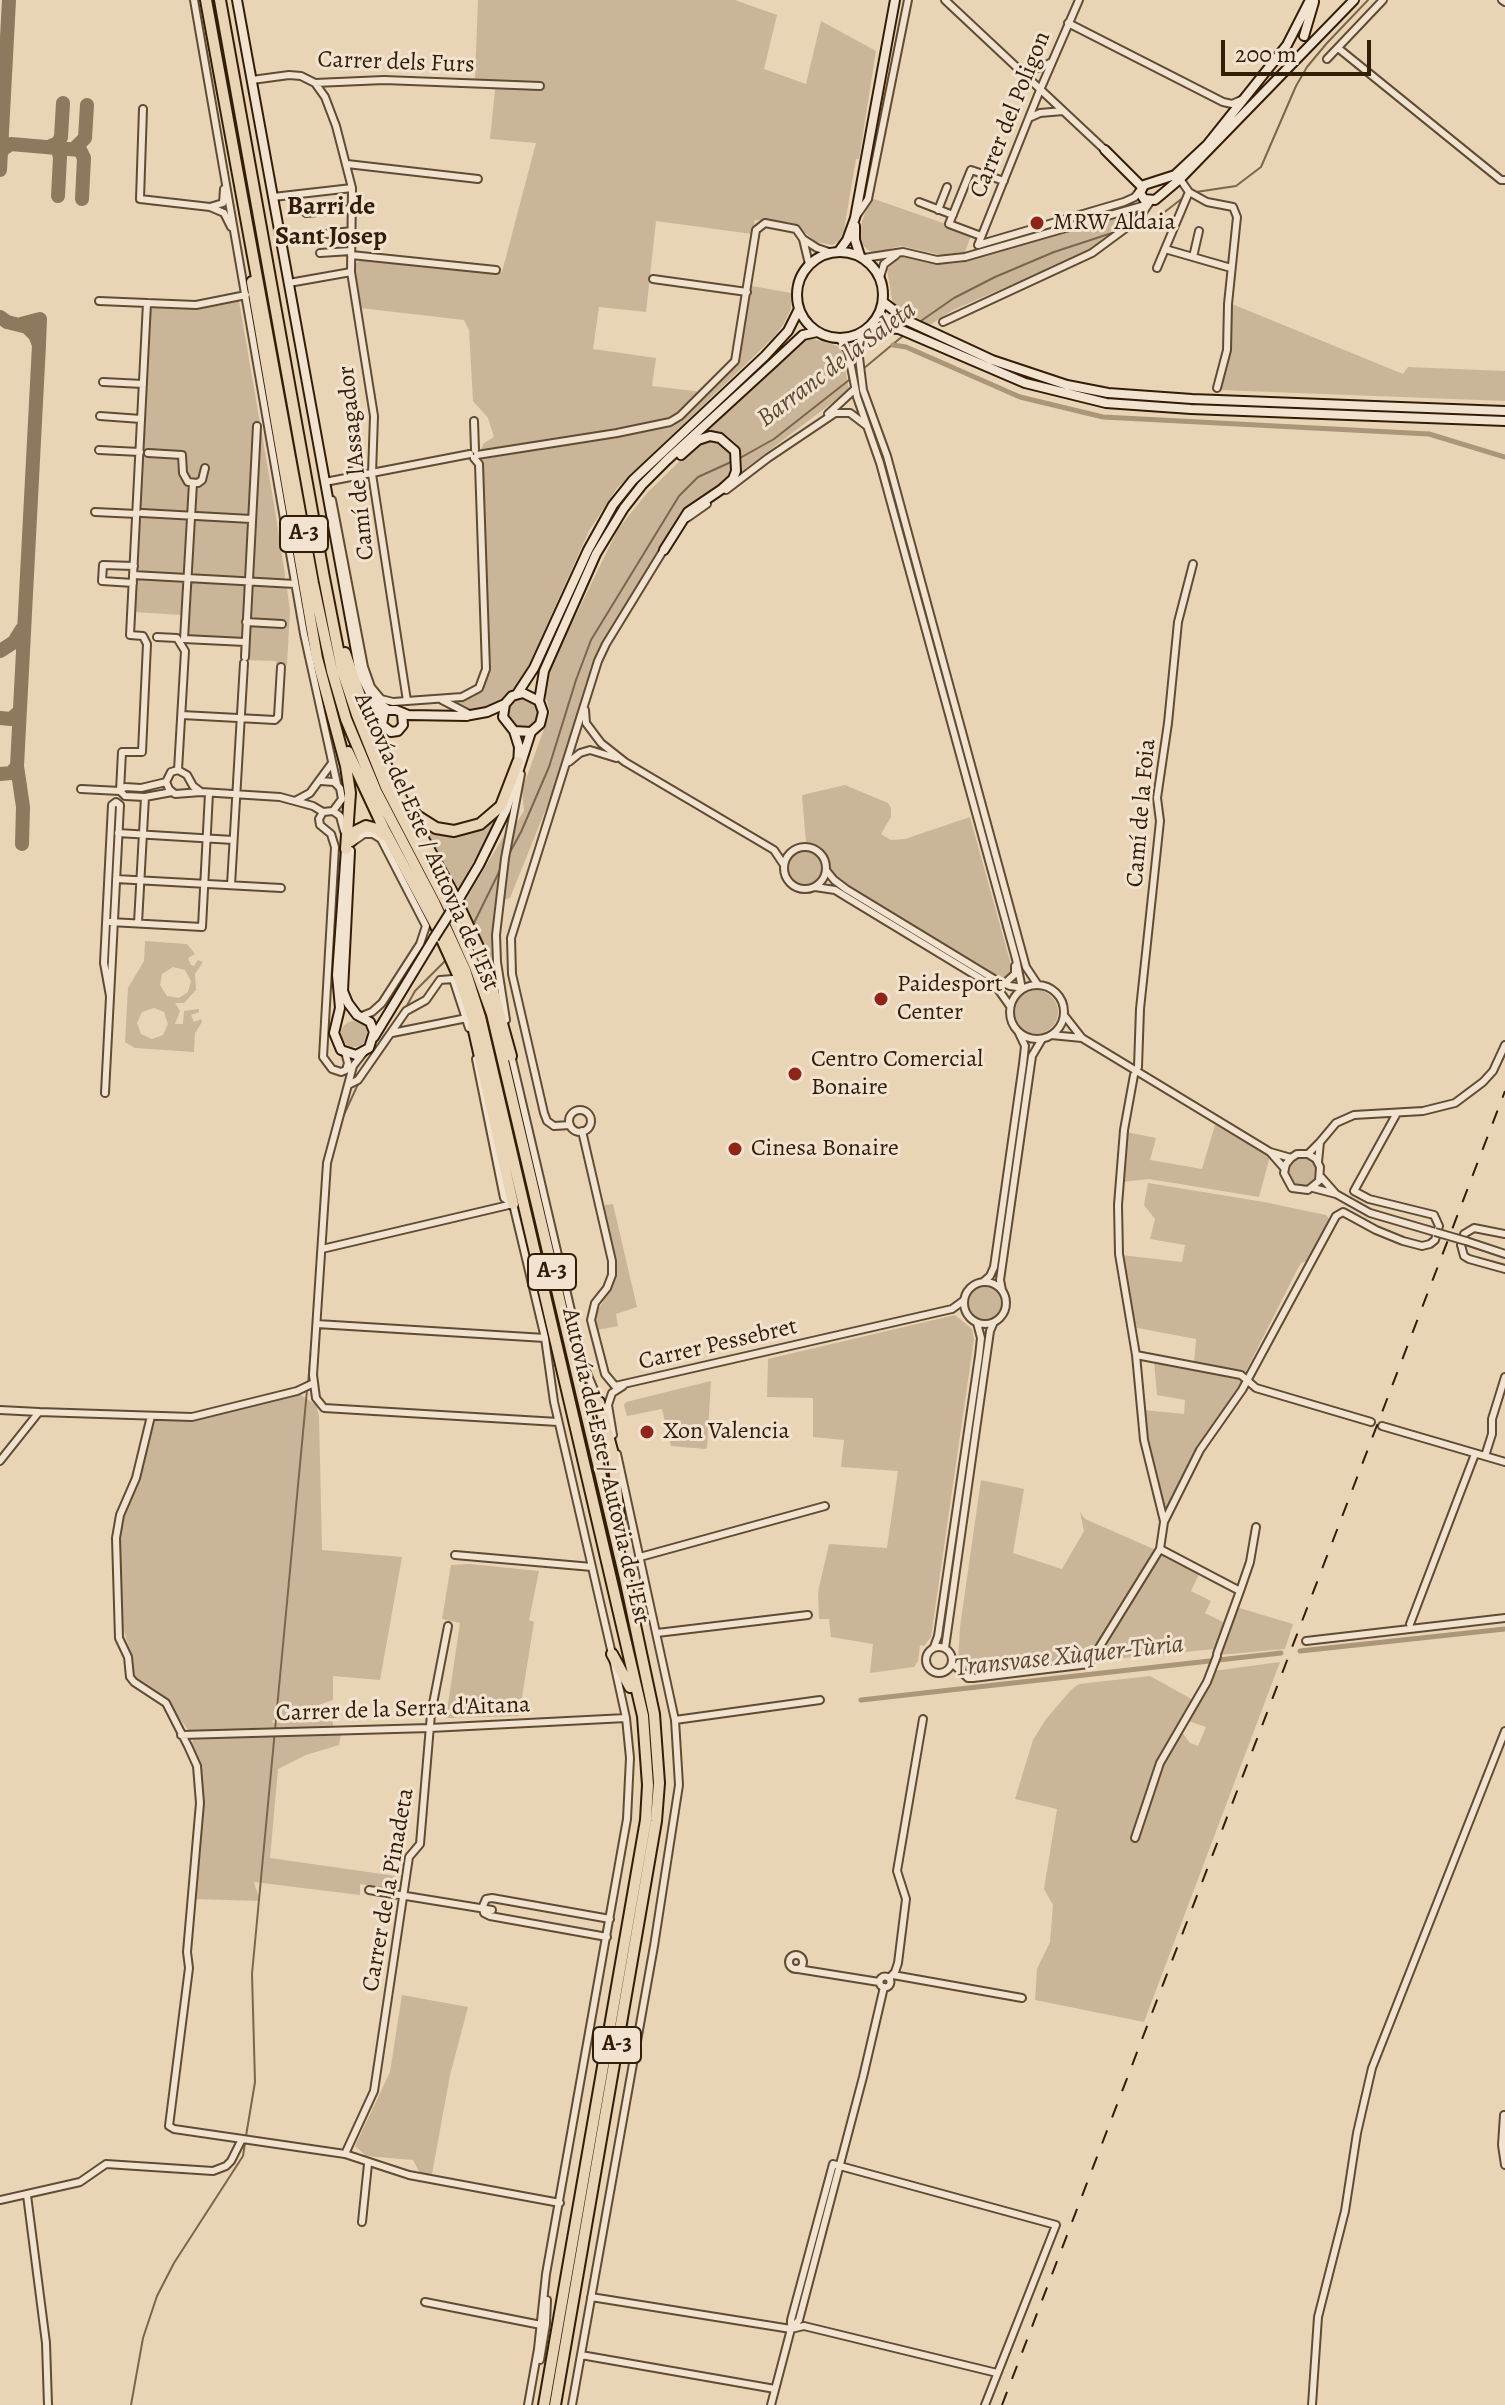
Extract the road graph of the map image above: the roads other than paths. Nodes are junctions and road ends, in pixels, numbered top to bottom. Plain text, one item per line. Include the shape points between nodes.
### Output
1 (194, 0) edge
2 (206, 0) edge
3 (220, 0) edge
4 (237, 0) edge
5 (945, 0) edge
6 (1079, 0) edge
7 (1312, 0) edge
8 (1354, 0) edge
9 (1383, 0) edge
10 (900, 1) edge
11 (1336, 18) junction
12 (1068, 23) junction
13 (1305, 38) junction
14 (1289, 42) junction
15 (1338, 48) junction
16 (1305, 52) junction
17 (1327, 59) dead end
18 (1052, 62) junction
19 (1021, 72) junction
20 (252, 80) junction
21 (315, 83) junction
22 (540, 86) dead end
23 (1040, 90) junction
24 (1245, 99) junction
25 (1223, 102) junction
26 (143, 109) dead end
27 (1063, 111) junction
28 (1029, 118) junction
29 (1227, 120) junction
30 (230, 133) junction
31 (1105, 150) joint
32 (347, 164) junction
33 (224, 165) junction
34 (478, 179) dead end
35 (1180, 179) junction
36 (1505, 180) edge
37 (1004, 181) junction
38 (947, 187) dead end
39 (1144, 187) junction
40 (352, 188) junction
41 (1189, 192) junction
42 (273, 197) junction
43 (1151, 201) junction
44 (919, 202) dead end
45 (213, 206) junction
46 (352, 209) junction
47 (938, 210) junction
48 (1125, 210) junction
49 (232, 212) junction
50 (306, 213) dead end
51 (953, 215) junction
52 (855, 218) junction
53 (352, 231) junction
54 (1199, 231) dead end
55 (317, 235) dead end
56 (981, 236) junction
57 (803, 239) junction
58 (1165, 249) junction
59 (834, 252) junction
60 (903, 252) junction
61 (320, 253) dead end
62 (351, 253) junction
63 (862, 257) junction
64 (1193, 257) junction
65 (240, 262) junction
66 (809, 264) junction
67 (1157, 268) dead end
68 (1231, 268) junction
69 (496, 270) dead end
70 (351, 272) junction
71 (880, 277) junction
72 (653, 279) dead end
73 (289, 283) junction
74 (747, 292) junction
75 (246, 295) junction
76 (99, 301) dead end
77 (883, 302) junction
78 (147, 303) junction
79 (799, 309) junction
80 (943, 322) dead end
81 (870, 327) junction
82 (817, 332) junction
83 (862, 333) junction
84 (839, 338) junction
85 (855, 366) junction
86 (103, 382) dead end
87 (143, 384) junction
88 (857, 384) junction
89 (1217, 388) dead end
90 (1505, 411) edge
91 (100, 416) dead end
92 (141, 419) junction
93 (823, 420) junction
94 (474, 421) dead end
95 (1505, 421) edge
96 (257, 426) dead end
97 (867, 426) junction
98 (99, 450) dead end
99 (140, 452) junction
100 (148, 453) dead end
101 (476, 456) junction
102 (205, 468) dead end
103 (372, 474) junction
104 (325, 482) junction
105 (193, 483) junction
106 (327, 494) junction
107 (95, 512) dead end
108 (140, 513) junction
109 (191, 515) junction
110 (619, 515) junction
111 (251, 519) junction
112 (284, 521) junction
113 (317, 539) junction
114 (664, 550) junction
115 (1193, 564) dead end
116 (134, 566) junction
117 (133, 575) junction
118 (188, 578) junction
119 (248, 581) junction
120 (284, 582) junction
121 (133, 583) junction
122 (295, 584) junction
123 (246, 622) junction
124 (282, 624) dead end
125 (304, 634) junction
126 (157, 637) dead end
127 (245, 642) junction
128 (281, 667) dead end
129 (517, 694) junction
130 (438, 699) junction
131 (407, 701) junction
132 (539, 701) junction
133 (585, 702) junction
134 (330, 704) junction
135 (505, 704) junction
136 (385, 714) junction
137 (402, 714) junction
138 (182, 715) junction
139 (468, 715) junction
140 (420, 717) junction
141 (241, 718) junction
142 (506, 723) junction
143 (403, 725) junction
144 (514, 731) junction
145 (531, 732) junction
146 (521, 760) junction
147 (332, 762) junction
148 (625, 762) junction
149 (565, 769) junction
150 (178, 770) junction
151 (392, 778) junction
152 (321, 781) junction
153 (166, 782) junction
154 (190, 782) junction
155 (337, 784) junction
156 (141, 788) junction
157 (81, 789) dead end
158 (120, 791) junction
159 (172, 792) junction
160 (182, 793) junction
161 (205, 793) junction
162 (310, 793) junction
163 (236, 795) junction
164 (143, 796) junction
165 (294, 800) junction
166 (313, 806) junction
167 (333, 811) junction
168 (323, 812) junction
169 (143, 835) junction
170 (206, 839) junction
171 (233, 840) junction
172 (348, 850) junction
173 (784, 865) junction
174 (826, 870) junction
175 (112, 879) junction
176 (140, 881) junction
177 (204, 884) junction
178 (414, 884) junction
179 (231, 885) junction
180 (815, 887) junction
181 (281, 888) dead end
182 (454, 899) junction
183 (437, 919) junction
184 (110, 922) junction
185 (138, 923) junction
186 (1016, 959) junction
187 (468, 971) junction
188 (1004, 984) junction
189 (1038, 985) junction
190 (1022, 988) junction
191 (1010, 1006) junction
192 (389, 1013) junction
193 (1064, 1015) junction
194 (363, 1017) junction
195 (467, 1018) junction
196 (339, 1022) junction
197 (1018, 1031) junction
198 (392, 1033) junction
199 (1051, 1035) junction
200 (374, 1037) junction
201 (1082, 1038) junction
202 (1042, 1039) junction
203 (1505, 1045) edge
204 (364, 1052) junction
205 (348, 1053) junction
206 (511, 1056) junction
207 (353, 1066) junction
208 (1138, 1067) dead end
209 (1134, 1075) dead end
210 (348, 1085) junction
211 (105, 1093) dead end
212 (1397, 1113) junction
213 (570, 1125) junction
214 (582, 1131) junction
215 (1320, 1142) junction
216 (1270, 1152) junction
217 (1308, 1154) junction
218 (1291, 1158) junction
219 (1318, 1162) junction
220 (1284, 1168) junction
221 (1321, 1177) junction
222 (1313, 1188) junction
223 (1336, 1194) junction
224 (518, 1204) junction
225 (1505, 1234) edge
226 (322, 1249) junction
227 (1505, 1254) edge
228 (1505, 1269) edge
229 (983, 1282) junction
230 (1002, 1290) junction
231 (963, 1301) junction
232 (952, 1309) junction
233 (965, 1312) junction
234 (994, 1322) junction
235 (977, 1323) junction
236 (317, 1324) junction
237 (545, 1338) junction
238 (1136, 1355) junction
239 (1505, 1377) edge
240 (1247, 1380) junction
241 (314, 1383) junction
242 (623, 1386) junction
243 (599, 1402) junction
244 (0, 1410) edge
245 (39, 1412) junction
246 (151, 1416) junction
247 (558, 1422) junction
248 (1371, 1422) dead end
249 (1382, 1426) dead end
250 (612, 1429) junction
251 (1475, 1454) junction
252 (1485, 1456) junction
253 (0, 1461) edge
254 (1505, 1462) edge
255 (825, 1506) dead end
256 (1164, 1522) junction
257 (1256, 1527) dead end
258 (1160, 1549) junction
259 (455, 1555) dead end
260 (640, 1557) junction
261 (592, 1567) junction
262 (625, 1578) junction
263 (1240, 1591) junction
264 (808, 1615) dead end
265 (1505, 1618) edge
266 (1410, 1624) dead end
267 (448, 1626) dead end
268 (657, 1633) junction
269 (1306, 1641) dead end
270 (934, 1647) junction
271 (945, 1648) junction
272 (612, 1654) junction
273 (952, 1663) junction
274 (820, 1700) dead end
275 (626, 1718) junction
276 (923, 1719) dead end
277 (675, 1720) junction
278 (430, 1728) junction
279 (1505, 1731) edge
280 (181, 1735) junction
281 (646, 1747) junction
282 (1135, 1838) dead end
283 (369, 1890) dead end
284 (404, 1895) junction
285 (483, 1906) junction
286 (492, 1910) dead end
287 (610, 1919) junction
288 (607, 1937) junction
289 (803, 1962) junction
290 (798, 1969) junction
291 (815, 1972) junction
292 (891, 1977) junction
293 (881, 1985) junction
294 (1022, 1998) dead end
295 (1505, 2115) edge
296 (242, 2139) junction
297 (345, 2154) junction
298 (368, 2164) junction
299 (1505, 2165) edge
300 (840, 2166) junction
301 (27, 2195) junction
302 (0, 2200) edge
303 (560, 2203) junction
304 (362, 2222) dead end
305 (553, 2241) junction
306 (591, 2297) junction
307 (425, 2302) dead end
308 (541, 2325) junction
309 (791, 2329) junction
310 (581, 2355) junction
311 (997, 2373) junction
312 (775, 2389) junction
313 (48, 2405) edge
314 (529, 2405) edge
315 (544, 2405) edge
316 (555, 2405) edge
317 (572, 2405) edge
318 (771, 2405) edge
319 (985, 2405) edge
320 (1312, 2405) edge

1 - 33 street
2 - 30 highway, Autovía del Este / Autovia de l'Est / A-3
3 - 113 highway, Autovía del Este / Autovia de l'Est / A-3
4 - 20 main road
5 - 19 street
6 - 12 street, Carrer del Poligon
7 - 13 main road
7 - 14 main road
8 - 11 main road
9 - 15 street
10 - 52 main road
11 - 13 main road via 1314,37
11 - 16 main road
12 - 18 street, Carrer del Poligon
12 - 25 street
13 - 14 main road via 1295,35
13 - 16 main road
14 - 16 main road via 1293,54
14 - 24 main road
15 - 17 street
15 - 36 street
16 - 35 main road
18 - 19 street
18 - 23 street, Carrer del Poligon
19 - 23 street
20 - 21 street, Carrer dels Furs via 289,75
20 - 42 main road
21 - 22 street, Carrer dels Furs
21 - 32 street, Camí de l'Assagador
23 - 27 street
23 - 28 street, Carrer del Poligon
24 - 25 street
24 - 29 main road
25 - 29 street
26 - 45 street via 140,199
27 - 28 street
27 - 31 street
28 - 37 street, Carrer del Poligon
29 - 39 main road via 1175,175
30 - 134 highway via 287,489
30 - 183 highway, Autovía del Este / Autovia de l'Est / A-3 via 332,671 376,791
31 - 39 main road
32 - 34 street
32 - 40 street, Camí de l'Assagador
33 - 45 street via 225,198
33 - 49 street
35 - 41 street
35 - 43 main road
37 - 51 street via 971,170
37 - 56 street, Carrer del Poligon
38 - 47 street
39 - 43 main road
39 - 43 main road via 1158,189
39 - 48 street
39 - 56 street, Carrer del Poligon via 1124,202 978,245
40 - 42 street
40 - 46 street, Camí de l'Assagador
41 - 58 street
41 - 68 street via 1233,207 1237,217
42 - 73 main road
43 - 48 street
43 - 80 street via 1138,219 1092,253
44 - 47 street
45 - 49 street
45 - 65 street via 230,222
46 - 50 street
46 - 53 street, Camí de l'Assagador
47 - 51 street
48 - 60 street via 965,257 937,260
49 - 65 street
51 - 56 street via 949,224
52 - 59 main road via 847,240
52 - 63 main road
53 - 55 street
53 - 62 street, Camí de l'Assagador
54 - 64 street
57 - 59 street
57 - 66 street
57 - 74 street via 791,227 760,226
58 - 64 street
58 - 67 street
59 - 63 main road
59 - 66 main road
60 - 63 street
60 - 71 street via 884,264
61 - 62 street
62 - 69 street
62 - 70 street, Camí de l'Assagador
63 - 71 main road
64 - 68 street
65 - 75 street
66 - 79 main road via 800,278
68 - 89 street via 1227,350
70 - 73 street
70 - 103 street, Camí de l'Assagador via 374,416
71 - 77 main road
72 - 74 street
73 - 104 main road
74 - 101 street via 735,361 680,416 630,430
75 - 78 street via 196,305
75 - 112 street
76 - 78 street
77 - 81 main road
77 - 90 main road via 908,321 1029,374 1108,393
78 - 87 street
79 - 82 main road
79 - 129 main road via 765,356 613,505
81 - 83 main road
81 - 95 main road via 899,329 1025,383 1106,403
82 - 84 main road
82 - 110 main road via 803,335 642,485
83 - 84 main road
83 - 85 street
84 - 85 street
85 - 88 street
86 - 87 street
87 - 92 street
88 - 93 street
88 - 97 street
88 - 189 street via 887,456 1026,967
91 - 92 street
92 - 99 street
93 - 97 street via 844,412
93 - 114 street via 690,516
94 - 101 street
96 - 111 street
97 - 186 street
98 - 99 street
99 - 108 street
100 - 105 street via 182,455 185,479
101 - 103 street
101 - 130 street via 486,669 479,688 462,697
102 - 105 street via 202,480
103 - 104 street
103 - 131 street, Camí de l'Assagador
104 - 106 main road
105 - 109 street
106 - 131 street via 337,516 371,687 381,699
106 - 136 main road via 360,673
107 - 108 street
108 - 109 street
108 - 116 street
109 - 111 street
109 - 118 street
110 - 114 main road via 698,440 720,438 735,451 733,479 688,512
110 - 132 main road via 544,671
111 - 119 street
112 - 120 street via 290,575
112 - 122 street
113 - 151 highway via 343,649
113 - 182 highway, Autovía del Este / Autovia de l'Est / A-3 via 342,670 357,715 386,787
114 - 133 street via 606,644
115 - 208 street, Camí de la Foia via 1178,622 1157,798 1160,821
116 - 117 street
116 - 121 street via 103,565 102,581
117 - 118 street
117 - 121 street
118 - 119 street
118 - 127 street via 184,639
119 - 120 street
119 - 123 street
120 - 122 street
120 - 125 street via 292,588
121 - 158 street via 130,635 143,636 147,644 142,752 122,752
122 - 125 street
123 - 124 street
123 - 127 street
125 - 147 street
126 - 138 street via 177,638 185,651
127 - 141 street
128 - 141 street via 278,717
129 - 132 main road
129 - 135 main road
130 - 131 street
130 - 139 street
132 - 145 main road via 543,718
133 - 148 street via 591,732
133 - 149 street
134 - 172 highway via 350,793
134 - 178 highway via 353,765
135 - 139 main road
135 - 142 main road
136 - 137 main road
136 - 143 main road via 382,725 387,730 398,731
137 - 140 main road
137 - 143 main road
138 - 141 street
138 - 150 street
139 - 140 main road
139 - 142 main road via 493,716
140 - 143 main road
141 - 163 street
142 - 144 main road
144 - 145 main road
144 - 146 main road
145 - 146 main road
146 - 151 highway via 501,806 480,824 454,831 417,816
146 - 182 main road via 493,839
146 - 206 street via 498,909 497,962
147 - 152 street
147 - 155 street
148 - 149 street via 590,750 571,758
148 - 173 street via 774,850
149 - 213 street via 511,938 512,974 544,1113 554,1126
150 - 153 street
150 - 154 street
151 - 182 highway
152 - 155 street
152 - 162 street
153 - 156 street
153 - 159 street
154 - 160 street
154 - 161 street
155 - 167 street via 342,799
156 - 158 street
156 - 164 street
157 - 158 street
158 - 164 street
159 - 160 street
159 - 164 street
160 - 161 street
161 - 163 street
161 - 170 street
162 - 165 street
162 - 166 street
163 - 165 street
163 - 171 street
164 - 169 street
165 - 166 street
166 - 168 street
167 - 168 street
167 - 172 street via 342,821
168 - 205 street via 320,825 331,834 335,847 323,1057 341,1072 346,1070
169 - 170 street
169 - 175 street via 115,833
169 - 176 street
170 - 171 street
170 - 177 street
171 - 179 street
172 - 178 highway via 356,831 366,826 377,829
172 - 194 main road via 342,984 345,998
172 - 194 street via 361,835 381,839 426,926 382,1003
172 - 196 main road via 337,975
173 - 174 street via 791,853 804,847 817,851
173 - 180 street via 787,880 795,887
174 - 180 street
174 - 188 street via 846,889
175 - 176 street
175 - 184 street
176 - 177 street
176 - 185 street
177 - 179 street
177 - 185 street via 202,927
178 - 183 highway
179 - 181 street
180 - 191 street via 835,890 861,905 998,989
182 - 187 highway
182 - 192 main road, bridge
183 - 187 highway, Autovía del Este / Autovia de l'Est / A-3
184 - 185 street
184 - 211 street
186 - 188 street via 1015,974
186 - 190 street
187 - 195 street
187 - 198 street via 440,980 426,1000 406,1011
187 - 206 highway
187 - 224 highway, Autovía del Este / Autovia de l'Est / A-3
187 - 224 highway via 467,1001
187 - 262 highway, Autovía del Este / Autovia de l'Est / A-3 via 492,1014
188 - 190 street
189 - 190 street
189 - 193 street via 1055,992
190 - 191 street
191 - 197 street
192 - 194 main road
192 - 200 main road
193 - 199 street
193 - 201 street
194 - 196 main road via 347,1016
194 - 200 main road
195 - 198 street
195 - 224 street via 504,1198
196 - 205 main road via 335,1039
197 - 202 street
197 - 229 street via 1025,1046 1023,1064 994,1267
198 - 210 street via 358,1080
199 - 201 street
199 - 202 street
200 - 204 main road
201 - 216 street
202 - 230 street via 1032,1056
203 - 212 street via 1493,1071 1469,1095 1440,1108
204 - 205 main road
204 - 207 street
205 - 207 street
206 - 243 street via 584,1366
207 - 210 street
209 - 238 street via 1117,1220 1121,1278
210 - 226 street via 327,1163
212 - 215 street via 1363,1112 1342,1119
212 - 240 street via 1354,1191 1434,1215 1439,1226 1435,1240 1422,1246 1403,1241 1340,1212
213 - 214 street
213 - 214 street via 573,1112 584,1110 591,1122
214 - 242 street, Carrer Pessebret via 612,1261 612,1275 591,1320 605,1374 615,1386
215 - 217 street
215 - 219 street
216 - 218 street
216 - 220 street
217 - 218 street
217 - 219 street
218 - 220 street
219 - 221 street
220 - 222 street via 1292,1188
221 - 222 street
221 - 223 street
222 - 223 street
223 - 227 street, bridge via 1383,1218
224 - 226 street
224 - 237 street
224 - 281 highway, Autovía del Este / Autovia de l'Est / A-3 via 643,1716
225 - 228 street via 1474,1228 1464,1234 1461,1245 1469,1259
226 - 236 street
229 - 230 street
229 - 231 street via 968,1289
230 - 234 street via 1006,1308
231 - 232 street, Carrer Pessebret
231 - 233 street
232 - 233 street, Carrer Pessebret
232 - 242 street, Carrer Pessebret
233 - 235 street
234 - 235 street
234 - 271 street
235 - 270 street via 979,1356
236 - 237 street
236 - 241 street
237 - 247 street
238 - 240 street
238 - 256 street via 1144,1440
239 - 252 street
240 - 248 street via 1256,1388
240 - 256 street via 1200,1450
241 - 246 street via 192,1417
241 - 247 street via 324,1408
242 - 250 street via 612,1393 608,1405
243 - 250 street
243 - 262 highway via 613,1454
244 - 245 street
245 - 246 street
245 - 253 street
246 - 280 street via 116,1538 119,1638 130,1677 166,1703
247 - 261 street
249 - 251 street
250 - 260 street
251 - 252 street
251 - 266 street
252 - 254 street
255 - 260 street
256 - 258 street
257 - 263 street
258 - 263 street
258 - 273 street via 1089,1664 968,1678
259 - 261 street
260 - 268 street
261 - 272 street
262 - 316 highway, Autovía del Este / Autovia de l'Est / A-3 via 654,1714 656,1821
263 - 282 street via 1214,1666 1160,1763
264 - 268 street
265 - 269 street
267 - 278 street, Carrer de la Pinadeta
268 - 277 street
270 - 271 street
270 - 273 street via 926,1654 929,1669 941,1673
271 - 273 street
272 - 275 street
272 - 281 highway via 629,1682
274 - 277 street
275 - 278 street, Carrer de la Serra d'Aitana
275 - 287 street via 629,1797
276 - 292 street via 897,1871 906,1899 898,1963
277 - 306 street via 676,1815
278 - 280 street, Carrer de la Serra d'Aitana
278 - 284 street, Carrer de la Pinadeta via 420,1844 409,1857
279 - 320 street via 1372,2068 1318,2317
280 - 296 street via 197,1766 200,1803 189,1968 169,2126
281 - 315 highway, Autovía del Este / Autovia de l'Est / A-3 via 646,1820
283 - 284 street
284 - 285 street
284 - 297 street, Carrer de la Pinadeta via 374,2091
285 - 286 street
285 - 287 street via 492,1898
285 - 288 street via 490,1916
287 - 288 street
288 - 303 street
289 - 290 street
289 - 290 street via 797,1955 790,1958 790,1966
289 - 291 street
290 - 291 street
291 - 293 street
292 - 293 street via 883,1976
292 - 294 street
293 - 300 street
295 - 299 street
296 - 297 street
296 - 301 street via 231,2161 213,2171 106,2164 85,2181
297 - 298 street
298 - 303 street
298 - 304 street
300 - 309 street via 833,2164
300 - 311 street via 1056,2225
301 - 302 street
301 - 313 street via 46,2343
303 - 305 street
305 - 308 street
305 - 314 street via 545,2332
306 - 309 street
306 - 310 street
307 - 308 street
308 - 314 street
309 - 311 street via 804,2326
309 - 312 street
310 - 312 street
310 - 317 street
311 - 319 street
312 - 318 street

